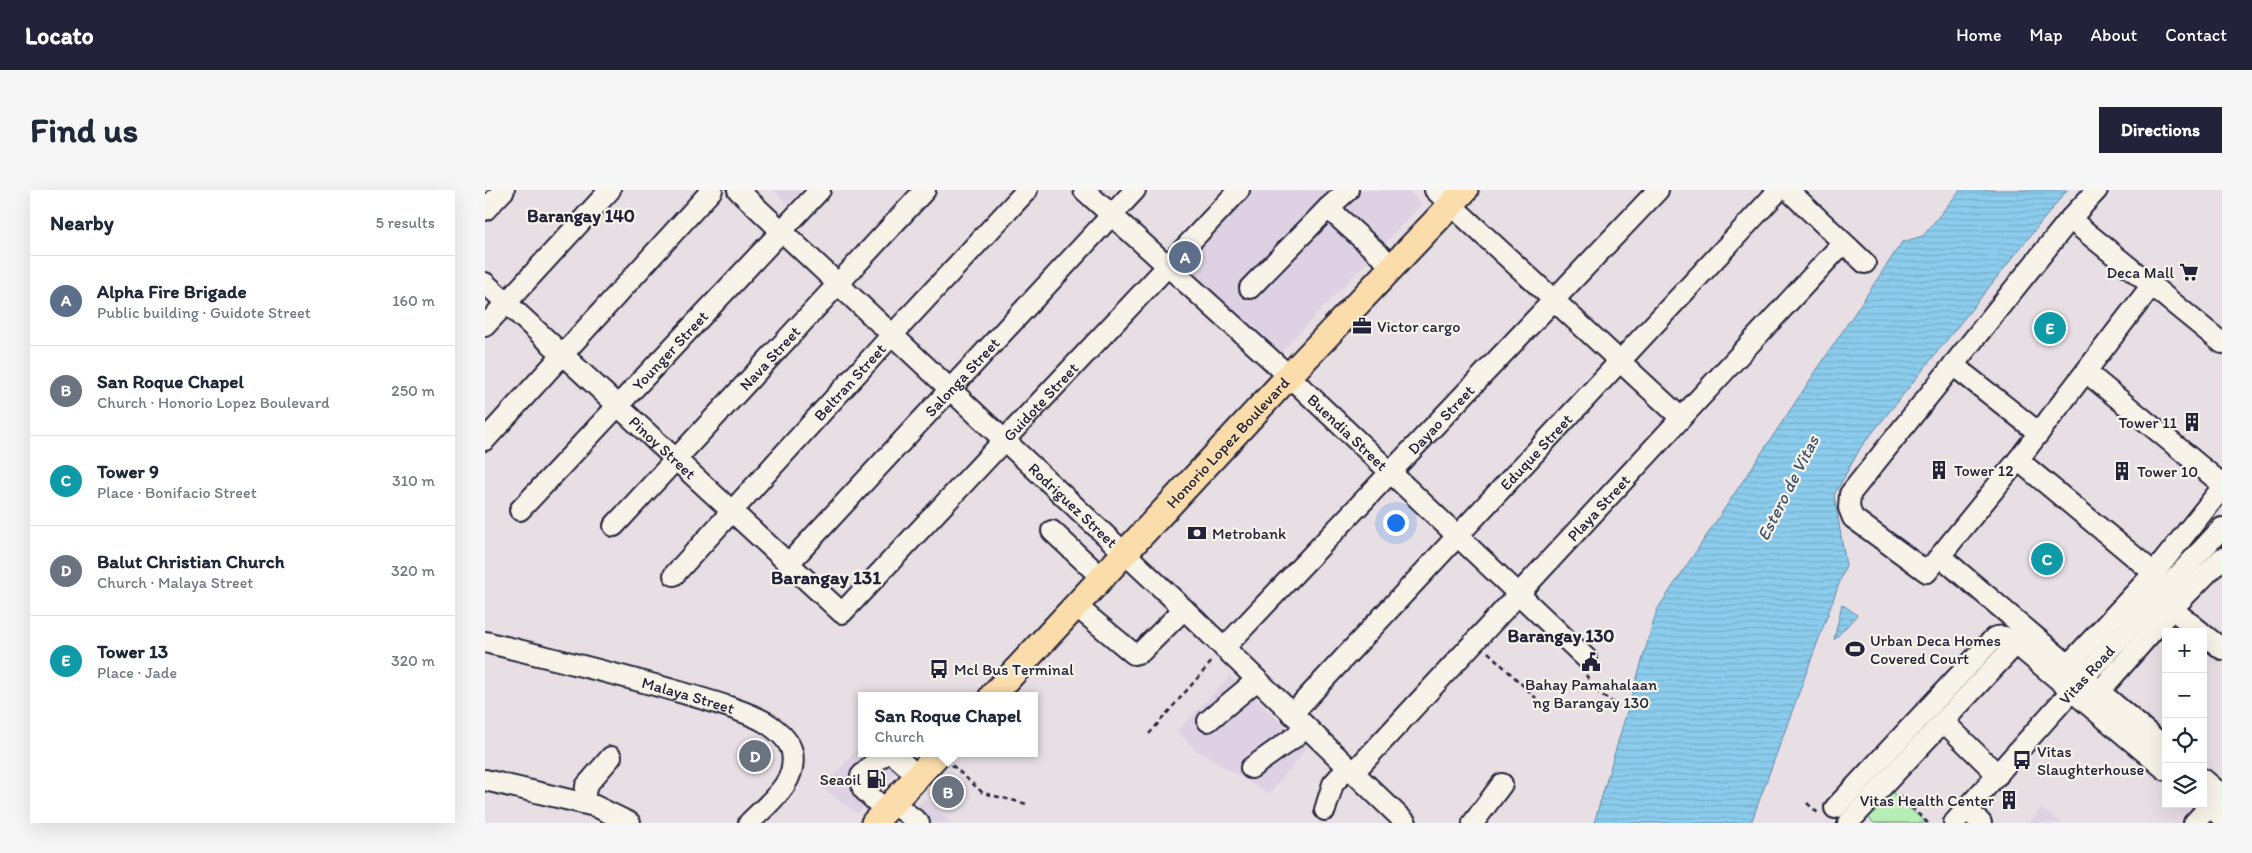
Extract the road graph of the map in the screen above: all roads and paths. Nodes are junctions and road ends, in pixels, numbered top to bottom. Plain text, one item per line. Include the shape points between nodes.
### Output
1 (504, 190) edge
2 (609, 190) edge
3 (712, 190) edge
4 (738, 190) edge
5 (820, 190) edge
6 (925, 190) edge
7 (1027, 190) edge
8 (1084, 190) edge
9 (1135, 190) edge
10 (1239, 190) edge
11 (1348, 190) edge
12 (1658, 190) edge
13 (1779, 190) edge
14 (1788, 190) edge
15 (2097, 190) edge
16 (1450, 195) edge
17 (1328, 208) junction
18 (485, 210) edge
19 (1111, 215) junction
20 (2070, 219) junction
21 (782, 232) junction
22 (1843, 243) junction
23 (1865, 263) dead end
24 (1393, 266) junction
25 (1168, 268) junction
26 (485, 283) edge
27 (838, 284) junction
28 (2152, 285) junction
29 (1250, 288) dead end
30 (1553, 300) junction
31 (507, 303) junction
32 (485, 326) edge
33 (892, 335) junction
34 (2222, 343) edge
35 (562, 354) junction
36 (1620, 361) junction
37 (1953, 365) junction
38 (2086, 372) junction
39 (1289, 376) junction
40 (949, 389) junction
41 (619, 406) junction
42 (1681, 418) junction
43 (2039, 433) junction
44 (485, 440) edge
45 (1005, 442) junction
46 (676, 460) junction
47 (2018, 460) junction
48 (1391, 472) junction
49 (2222, 486) edge
50 (520, 510) dead end
51 (732, 511) junction
52 (614, 526) dead end
53 (2222, 528) edge
54 (1052, 531) dead end
55 (1458, 536) junction
56 (1125, 554) junction
57 (1940, 556) junction
58 (2222, 558) edge
59 (789, 563) junction
60 (2154, 573) junction
61 (674, 575) dead end
62 (1102, 578) junction
63 (1519, 594) junction
64 (1076, 606) junction
65 (1184, 609) junction
66 (2172, 609) junction
67 (842, 613) joint
68 (2196, 628) edge
69 (2207, 637) edge
70 (485, 642) edge
71 (2015, 644) junction
72 (1224, 648) junction
73 (2222, 649) edge
74 (1487, 650) dead end
75 (1585, 658) joint
76 (2069, 664) junction
77 (1257, 680) junction
78 (2077, 684) junction
79 (997, 692) edge
80 (2099, 692) junction
81 (1536, 698) dead end
82 (1618, 706) dead end
83 (1298, 719) junction
84 (1208, 721) dead end
85 (1944, 722) junction
86 (1149, 734) dead end
87 (2162, 745) edge
88 (879, 757) edge
89 (898, 757) edge
90 (611, 758) dead end
91 (945, 758) edge
92 (2162, 766) edge
93 (1251, 768) dead end
94 (1351, 770) junction
95 (1998, 775) junction
96 (917, 776) junction
97 (485, 780) edge
98 (1501, 784) dead end
99 (1885, 784) junction
100 (2207, 788) edge
101 (584, 803) junction
102 (1027, 804) dead end
103 (2214, 805) edge
104 (1325, 810) dead end
105 (885, 812) edge
106 (1842, 815) edge
107 (1960, 816) edge
108 (630, 823) edge
109 (749, 823) edge
110 (919, 823) edge
111 (1406, 823) edge
112 (1473, 823) edge
113 (1928, 823) edge
114 (1981, 823) edge
115 (2194, 823) edge

1 - 18 street
2 - 31 street
3 - 35 street
4 - 21 street, Rodriguez Street
5 - 21 street, Younger Street
6 - 27 street, Nava Street
7 - 33 street, Beltran Street
8 - 19 street, Buendia Street
9 - 19 street, Salonga Street
10 - 25 street, Guidote Street
11 - 17 street
12 - 30 street, Dayao Street
13 - 36 street, Eduque Street
14 - 22 street
15 - 20 street
16 - 24 main road, Honorio Lopez Boulevard
16 - 30 street
17 - 24 street
17 - 29 street
19 - 25 street, Buendia Street
19 - 40 street, Salonga Street
20 - 28 street
20 - 37 street
21 - 27 street, Rodriguez Street
21 - 41 street, Younger Street
22 - 23 street
22 - 42 street, Playa Street
24 - 39 main road, Honorio Lopez Boulevard
25 - 39 street, Buendia Street
25 - 45 street, Guidote Street
26 - 31 street, Pinoy Street
27 - 33 street, Rodriguez Street
27 - 46 street, Nava Street
28 - 34 street
28 - 38 street
30 - 36 street
30 - 48 street, Dayao Street
31 - 32 street
31 - 35 street, Pinoy Street
33 - 40 street, Rodriguez Street
33 - 51 street, Beltran Street
35 - 41 street, Pinoy Street
35 - 44 street
36 - 42 street
36 - 55 street, Eduque Street
37 - 43 street
37 - 57 street via 1850,494 1849,508 1853,518 1927,572
38 - 43 street
38 - 49 street
39 - 48 street, Buendia Street
39 - 56 main road, Honorio Lopez Boulevard
40 - 45 street, Rodriguez Street
40 - 59 street, Salonga Street
41 - 46 street, Pinoy Street
41 - 50 street, Younger Street
42 - 63 street, Playa Street
43 - 47 street
45 - 56 street, Rodriguez Street
45 - 67 street, Guidote Street
46 - 51 street, Pinoy Street
46 - 52 street, Nava Street
47 - 57 street
47 - 60 street
48 - 55 street, Buendia Street
48 - 72 street, Dayao Street
49 - 60 street
51 - 59 street, Pinoy Street
51 - 61 street, Beltran Street
53 - 78 street, Vitas Road
54 - 62 street
55 - 63 street, Buendia Street
55 - 83 street, Eduque Street
56 - 62 main road, Honorio Lopez Boulevard
56 - 65 street, Rodriguez Street
57 - 76 street
58 - 66 street
59 - 67 street, Pinoy Street
60 - 76 street
62 - 64 main road, Honorio Lopez Boulevard
63 - 75 street, Buendia Street
63 - 94 street, Playa Street
64 - 65 street via 1134,654 1141,652
64 - 79 main road, Honorio Lopez Boulevard
65 - 72 street, Rodriguez Street
66 - 68 street
66 - 80 street
69 - 73 street
70 - 109 street, Malaya Street via 703,699 764,721 781,733 792,750 793,769 786,784
71 - 78 street
71 - 85 street
71 - 106 street via 2006,637 1994,638
72 - 77 street, Rodriguez Street
72 - 86 path
74 - 81 path
75 - 82 path via 1581,666 1596,691
76 - 78 street
77 - 83 street, Rodriguez Street
77 - 84 street
78 - 80 street
78 - 92 street
78 - 95 street, Vitas Road
80 - 87 street
83 - 93 street, Eduque Street via 1296,736
83 - 94 street, Rodriguez Street
85 - 95 street
85 - 99 street
88 - 105 street via 861,776 863,789
89 - 96 street
90 - 101 street via 586,786
91 - 96 main road
91 - 102 path via 983,793
94 - 104 street, Playa Street via 1333,784
94 - 111 street, Rodriguez Street
95 - 107 street, Vitas Road
96 - 105 main road
97 - 101 street
98 - 112 street
99 - 106 street
99 - 113 path
100 - 103 street
101 - 108 street
103 - 115 street
105 - 110 street
107 - 114 street

